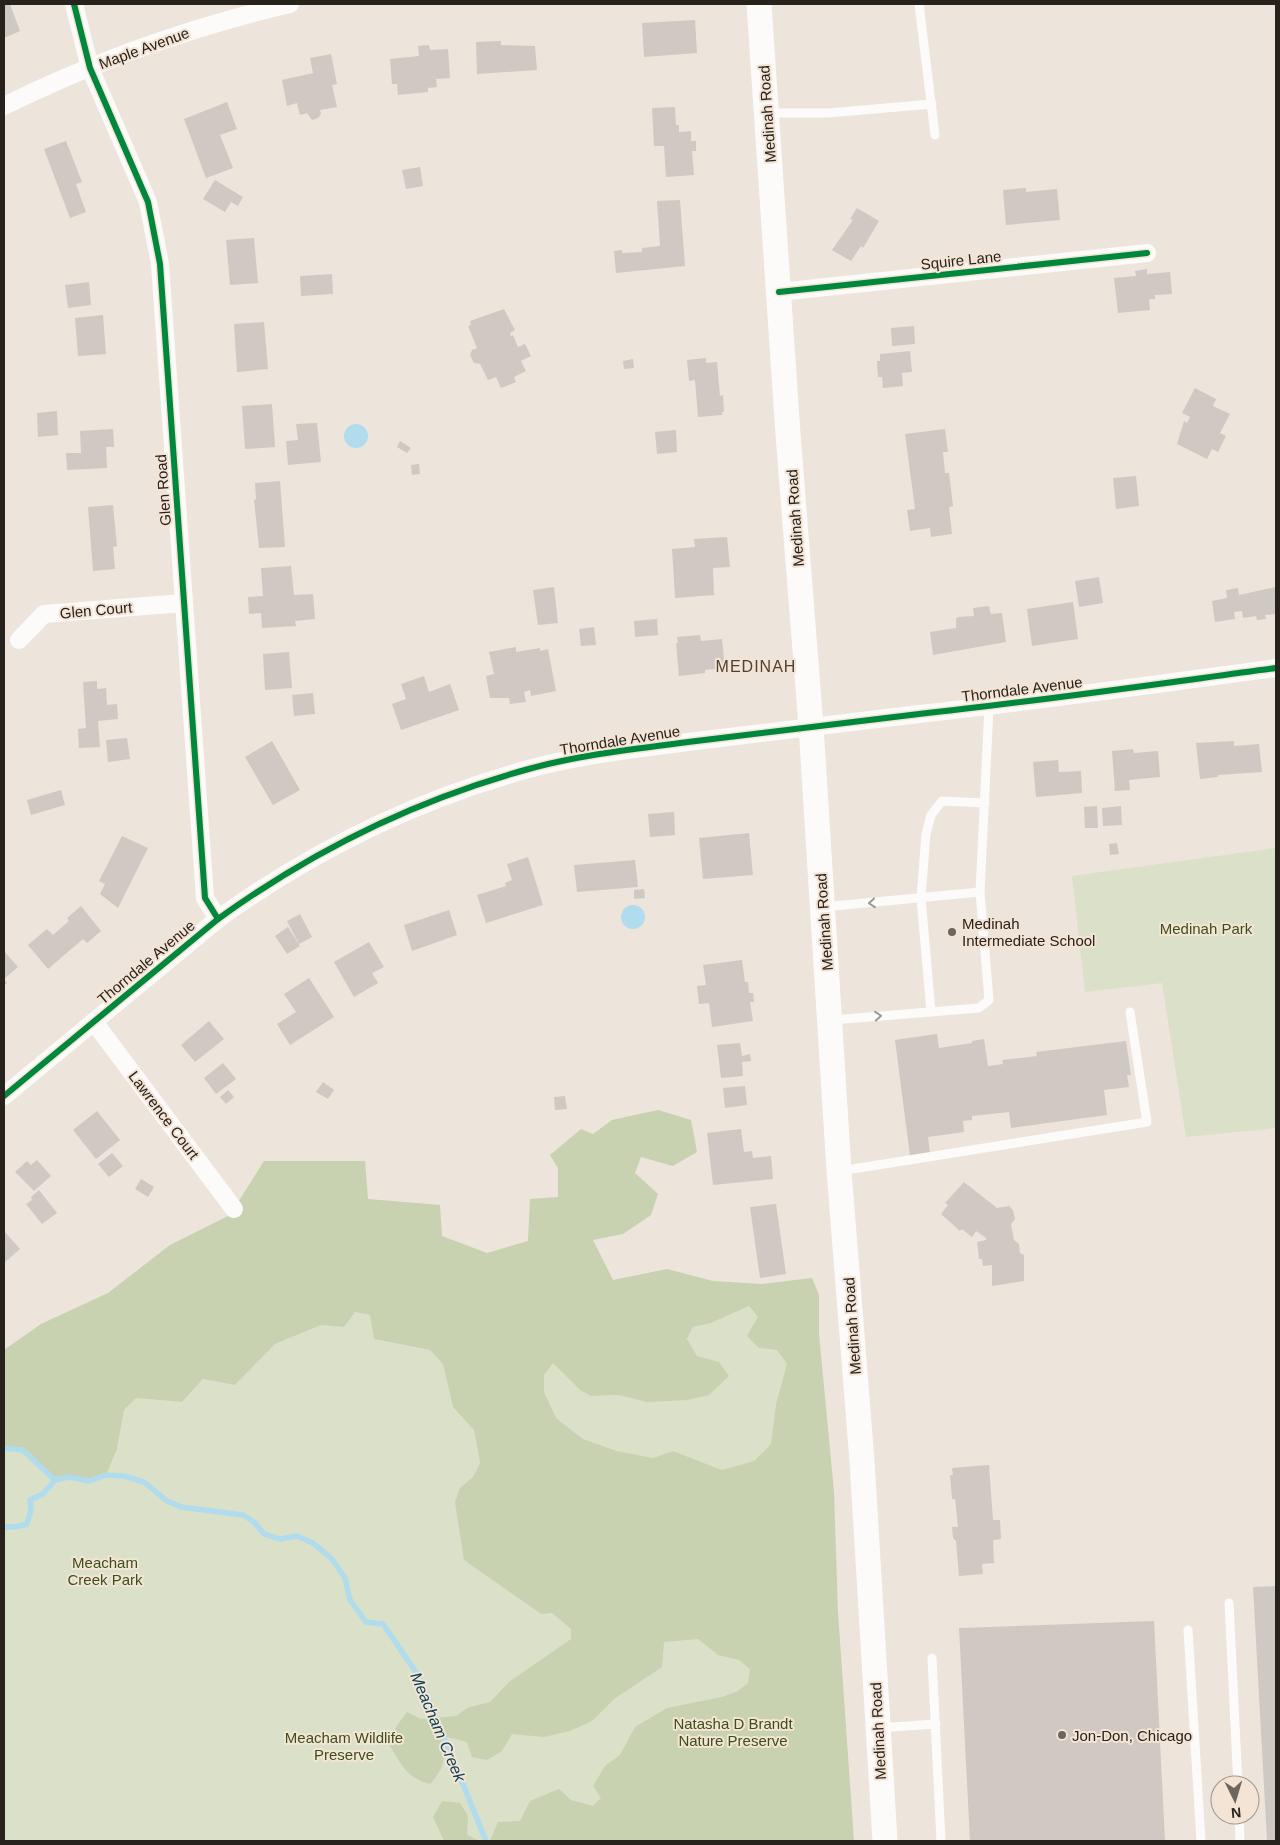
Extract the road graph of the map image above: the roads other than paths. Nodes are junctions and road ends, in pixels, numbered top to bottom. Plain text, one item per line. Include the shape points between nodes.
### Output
1 (74, 4) edge
2 (290, 4) edge
3 (760, 4) edge
4 (919, 4) edge
5 (90, 68) junction
6 (932, 104) junction
7 (4, 106) edge
8 (767, 113) junction
9 (935, 135) dead end
10 (1147, 253) dead end
11 (779, 292) junction
12 (183, 603) junction
13 (19, 640) dead end
14 (1276, 668) edge
15 (989, 707) junction
16 (811, 726) junction
17 (985, 803) junction
18 (980, 892) junction
19 (921, 898) junction
20 (823, 907) junction
21 (218, 919) junction
22 (931, 1012) junction
23 (1130, 1012) dead end
24 (830, 1020) junction
25 (94, 1022) junction
26 (4, 1096) edge
27 (840, 1171) junction
28 (234, 1209) dead end
29 (1229, 1603) dead end
30 (1188, 1630) dead end
31 (932, 1658) dead end
32 (936, 1724) junction
33 (876, 1728) junction
34 (1238, 1775) edge
35 (1239, 1825) edge
36 (885, 1841) edge
37 (942, 1841) edge
38 (1201, 1841) edge
39 (1240, 1841) edge

1 - 5 street
2 - 5 street, Maple Avenue via 226,19 138,48
3 - 8 main road, Medinah Road
4 - 6 lane
5 - 7 street, Maple Avenue
5 - 12 street, Glen Road via 148,202 160,264
6 - 8 lane via 828,113
6 - 9 lane
8 - 11 main road, Medinah Road
10 - 11 street, Squire Lane
11 - 16 main road, Medinah Road
12 - 13 street, Glen Court via 44,614
12 - 21 street, Glen Road via 205,898
14 - 15 street, Thorndale Avenue
15 - 16 street, Thorndale Avenue
15 - 17 lane
16 - 20 main road, Medinah Road
16 - 21 street, Thorndale Avenue via 612,751 528,769 460,789 390,817 320,852
17 - 18 lane
17 - 19 lane via 942,801 931,815 926,834
18 - 19 lane
18 - 22 lane via 990,1000 979,1008
19 -> 20 lane
19 - 22 lane
20 - 24 main road, Medinah Road
21 - 25 street, Thorndale Avenue
24 -> 22 lane
23 - 27 lane via 1147,1122
24 - 27 main road, Medinah Road
25 - 26 street, Thorndale Avenue
25 - 28 street, Lawrence Court
27 - 33 main road, Medinah Road via 862,1461
29 - 34 lane
30 - 38 lane
31 - 32 lane
32 - 33 lane
32 - 37 lane
33 - 36 main road, Medinah Road
35 - 39 lane

